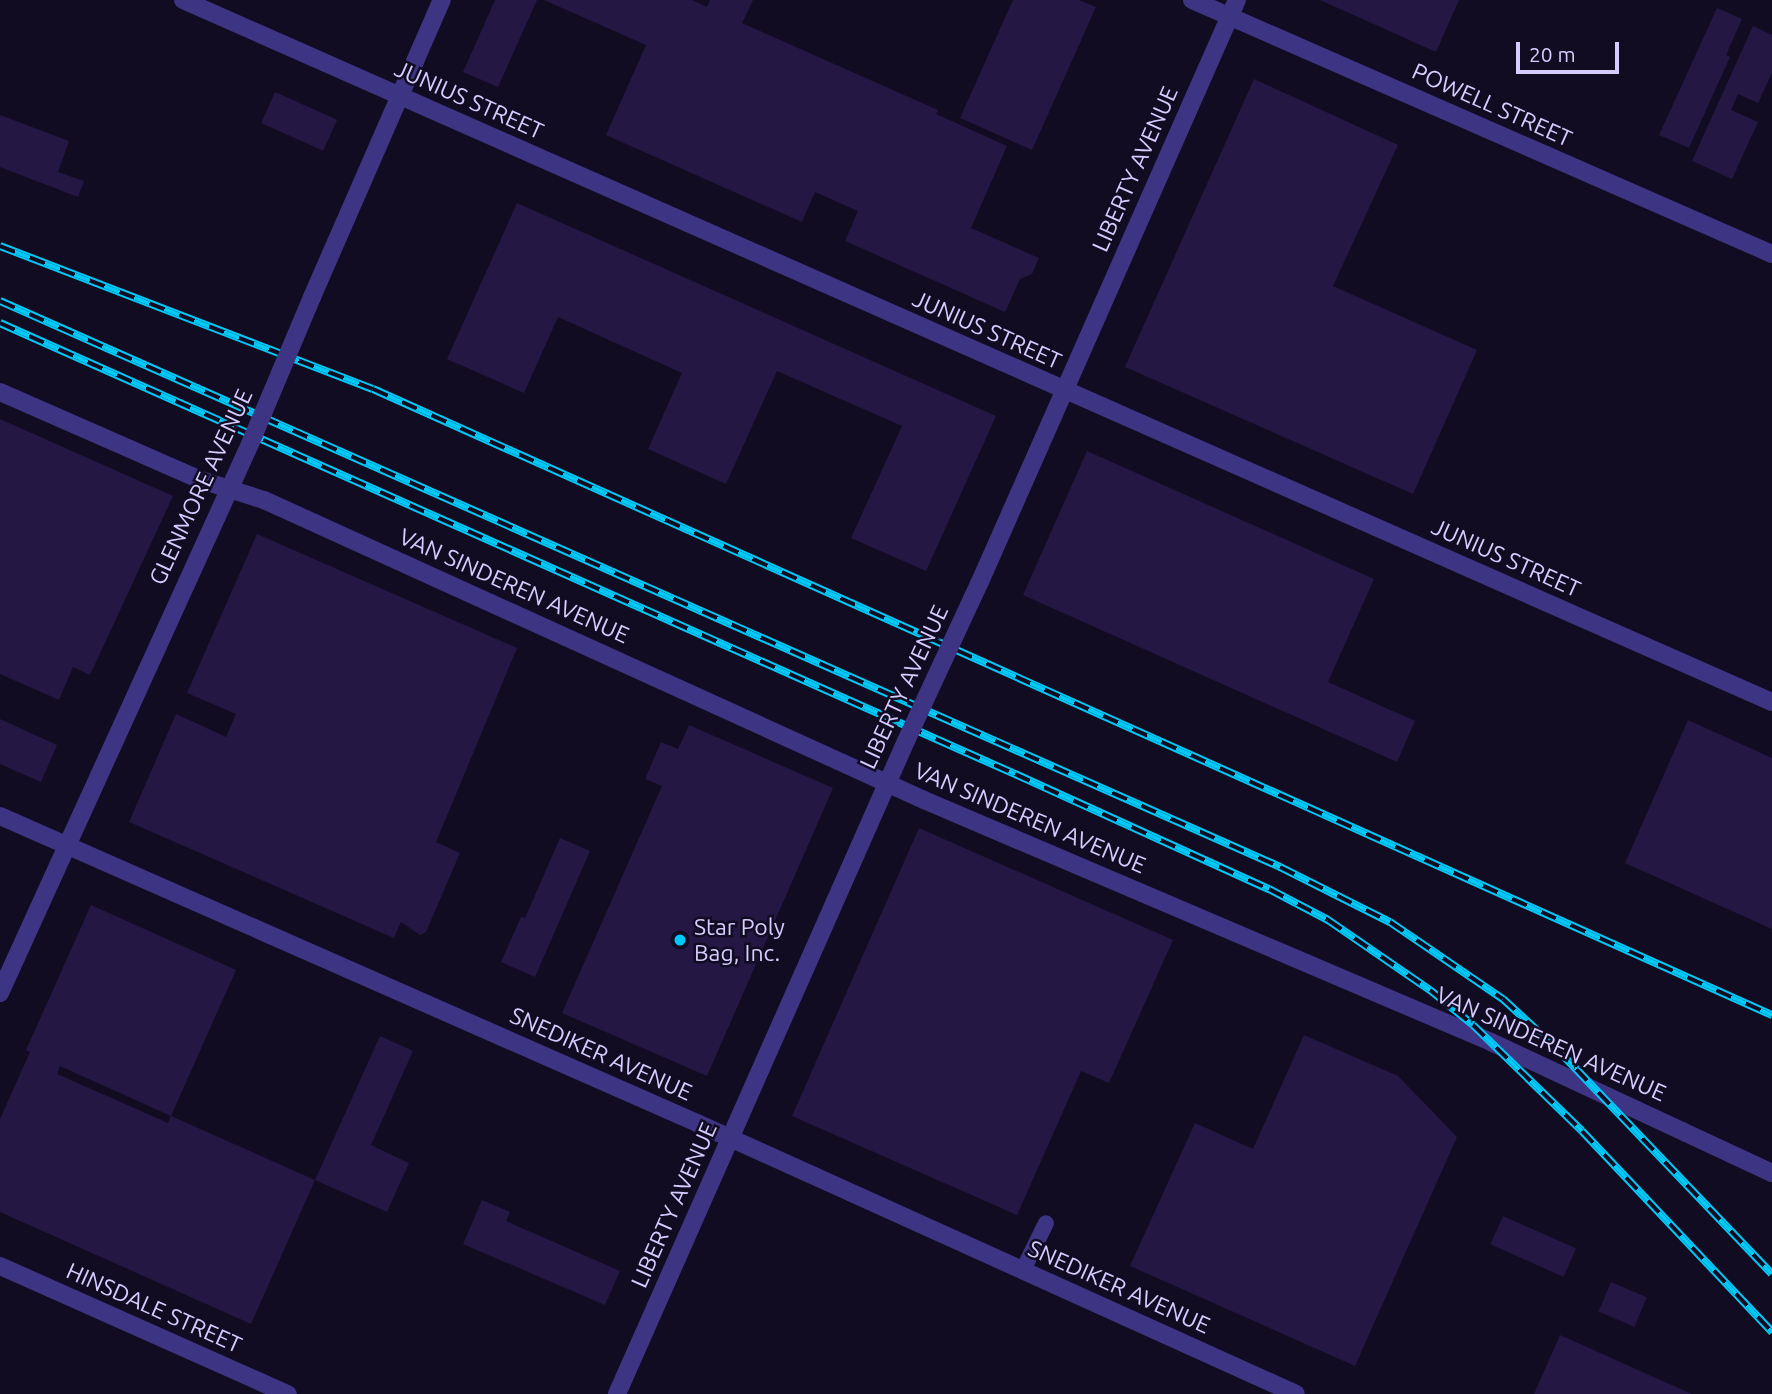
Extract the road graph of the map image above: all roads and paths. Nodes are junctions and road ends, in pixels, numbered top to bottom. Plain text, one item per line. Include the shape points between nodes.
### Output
1 (183, 0) edge
2 (442, 0) edge
3 (1192, 0) edge
4 (1233, 8) edge
5 (400, 96) junction
6 (1772, 254) edge
7 (1063, 391) junction
8 (0, 393) edge
9 (227, 489) junction
10 (1772, 702) edge
11 (887, 783) junction
12 (0, 816) edge
13 (65, 845) junction
14 (0, 993) edge
15 (730, 1138) junction
16 (1772, 1173) edge
17 (1046, 1223) dead end
18 (0, 1266) edge
19 (1023, 1270) junction
20 (288, 1394) edge
21 (617, 1394) edge
22 (1296, 1394) edge

1 - 5 street, JUNIUS STREET
2 - 5 street, GLENMORE AVENUE
3 - 4 street, POWELL STREET
4 - 6 street, POWELL STREET
4 - 7 street, LIBERTY AVENUE
5 - 7 street, JUNIUS STREET
5 - 9 street, GLENMORE AVENUE, bridge
7 - 10 street, JUNIUS STREET
7 - 11 street, LIBERTY AVENUE, bridge
8 - 9 street, VAN SINDEREN AVENUE
9 - 11 street, VAN SINDEREN AVENUE via 272,504
9 - 13 street, GLENMORE AVENUE
11 - 15 street, LIBERTY AVENUE
11 - 16 street, VAN SINDEREN AVENUE via 1491,1042
12 - 13 street, SNEDIKER AVENUE
13 - 14 street, GLENMORE AVENUE
13 - 15 street, SNEDIKER AVENUE
15 - 19 street, SNEDIKER AVENUE
15 - 21 street, LIBERTY AVENUE
17 - 19 lane
18 - 20 street, HINSDALE STREET
19 - 22 street, SNEDIKER AVENUE

